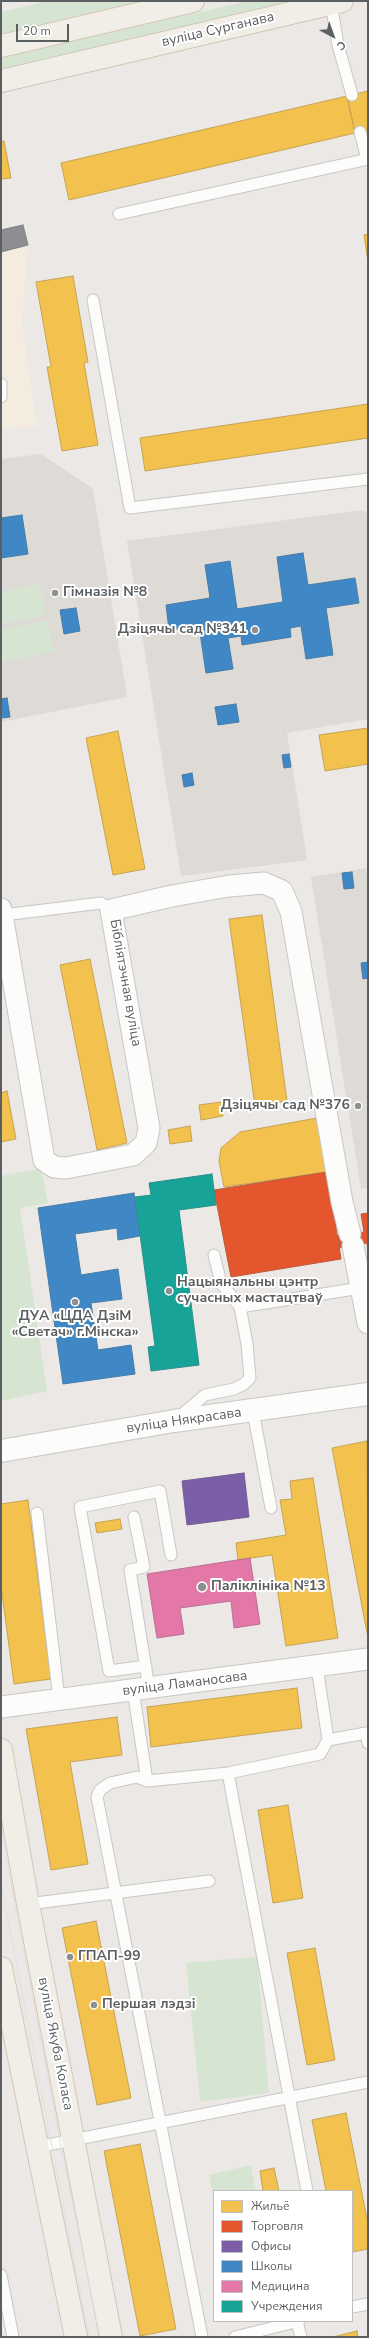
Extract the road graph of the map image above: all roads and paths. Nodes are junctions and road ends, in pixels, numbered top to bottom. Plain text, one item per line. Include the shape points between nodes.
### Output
1 (193, 1) edge
2 (337, 2) edge
3 (1, 46) edge
4 (1, 81) edge
5 (352, 95) dead end
6 (360, 132) dead end
7 (368, 159) edge
8 (119, 214) dead end
9 (93, 300) dead end
10 (1, 384) edge
11 (1, 397) edge
12 (368, 479) edge
13 (111, 910) junction
14 (2, 912) edge
15 (214, 1255) dead end
16 (361, 1288) junction
17 (240, 1307) junction
18 (367, 1314) edge
19 (368, 1394) edge
20 (253, 1411) junction
21 (174, 1421) junction
22 (1, 1451) edge
23 (271, 1508) dead end
24 (37, 1513) dead end
25 (134, 1517) dead end
26 (171, 1556) dead end
27 (368, 1659) edge
28 (146, 1666) junction
29 (317, 1667) junction
30 (141, 1689) junction
31 (59, 1699) junction
32 (1, 1707) edge
33 (328, 1740) junction
34 (368, 1744) edge
35 (1, 1750) edge
36 (228, 1773) junction
37 (147, 1781) junction
38 (209, 1881) dead end
39 (115, 1893) junction
40 (28, 1904) junction
41 (1, 1968) edge
42 (368, 2082) edge
43 (290, 2098) junction
44 (160, 2123) junction
45 (74, 2140) junction
46 (37, 2147) junction
47 (307, 2190) edge
48 (1, 2275) edge
49 (368, 2304) edge
50 (353, 2307) edge
51 (294, 2322) edge
52 (298, 2322) edge
53 (13, 2337) edge
54 (76, 2337) edge
55 (112, 2337) edge
56 (202, 2337) edge
57 (235, 2337) edge
58 (301, 2337) edge

1 - 3 main road
2 - 4 main road, вуліца Сурганава
2 - 5 lane via 338,45
6 - 7 lane
7 - 8 lane
9 - 12 lane via 130,508
10 - 11 lane
13 - 14 lane via 101,903
13 - 14 street, Бібліятэчная вуліца via 149,1128 146,1143 133,1154 66,1168 54,1167 44,1160
13 - 16 street, Бібліятэчная вуліца via 229,886 264,883 282,891 291,912 342,1202
15 - 17 lane via 220,1283
16 - 17 lane
16 - 18 street, Бібліятэчная вуліца
17 - 21 lane via 250,1378 234,1389 205,1395
19 - 20 main road, вуліца Някрасава
20 - 21 main road, вуліца Някрасава
20 - 23 lane
21 - 22 main road, вуліца Някрасава
24 - 31 lane
25 - 28 lane via 144,1567 130,1570
26 - 28 lane via 160,1491 80,1507 109,1671
27 - 29 street, вуліца Ламаносава
28 - 30 lane
29 - 30 street, вуліца Ламаносава
29 - 33 lane
30 - 31 street, вуліца Ламаносава
30 - 37 lane
31 - 32 street, вуліца Ламаносава
33 - 34 lane via 366,1733
33 - 36 lane via 320,1754
35 - 40 main road, вуліца Якуба Коласа
36 - 37 lane
36 - 43 lane
37 - 39 lane via 137,1777 110,1784 100,1790 98,1797
38 - 39 lane
39 - 40 lane
39 - 44 lane
40 - 45 main road, вуліца Якуба Коласа
41 - 46 main road
42 - 43 lane
43 - 44 lane
43 - 47 lane
44 - 45 lane
44 - 56 lane
45 - 46 lane
45 - 55 main road, вуліца Якуба Коласа
46 - 54 main road
48 - 53 lane
49 - 50 lane
51 - 57 lane
52 - 58 lane

